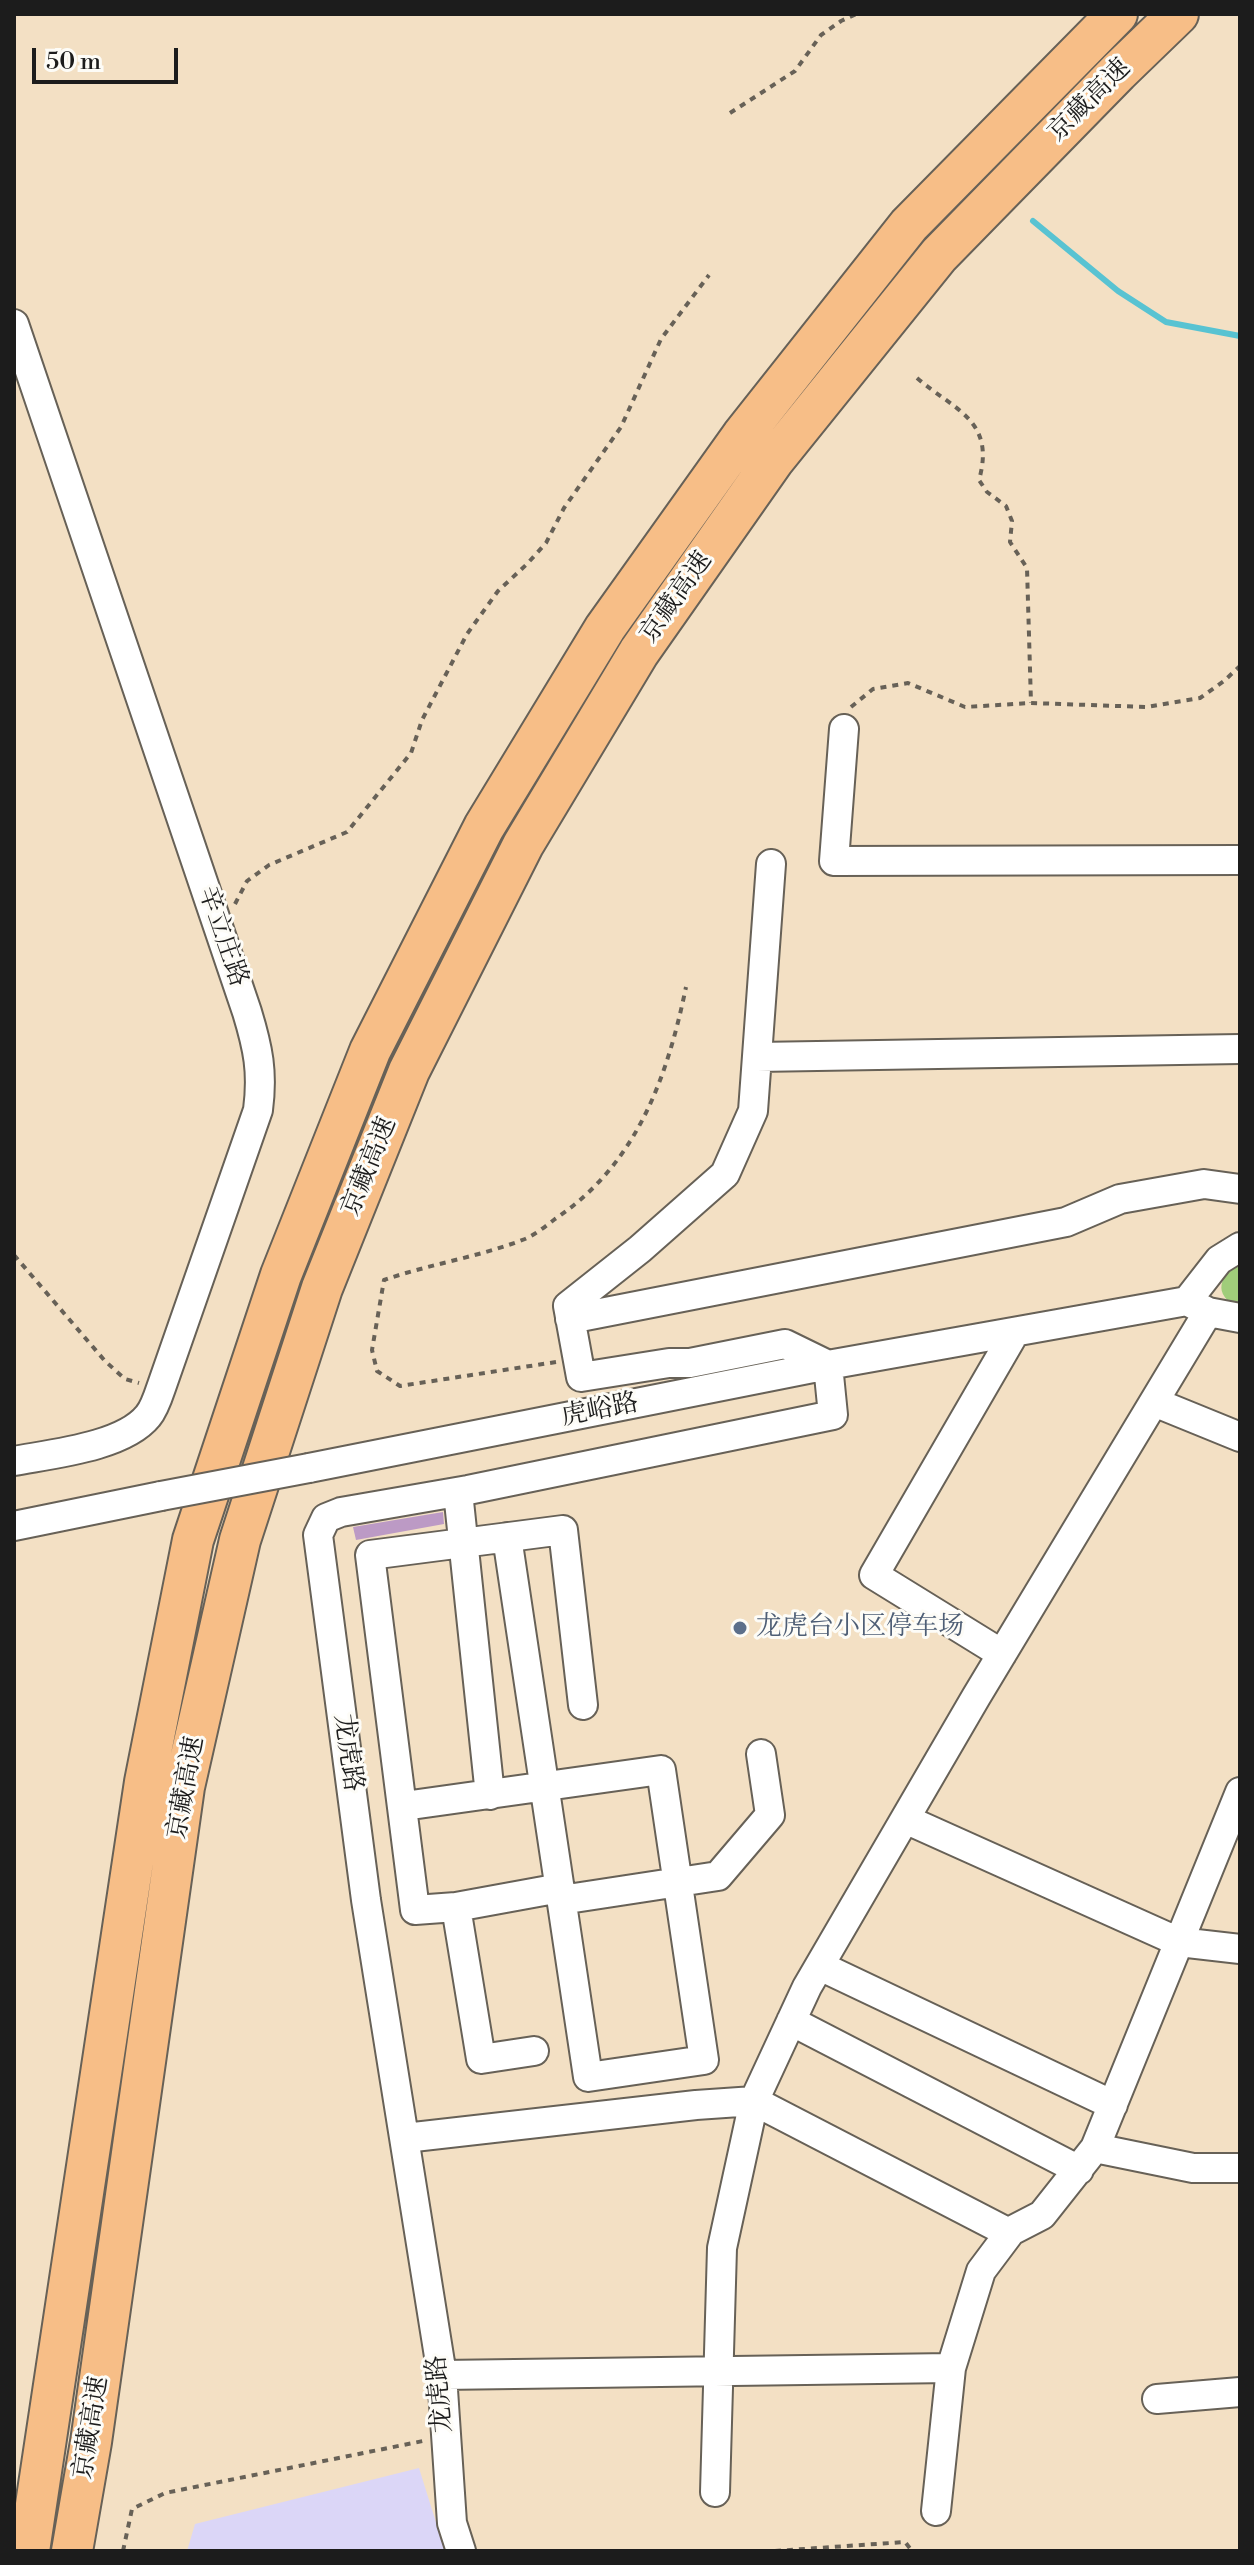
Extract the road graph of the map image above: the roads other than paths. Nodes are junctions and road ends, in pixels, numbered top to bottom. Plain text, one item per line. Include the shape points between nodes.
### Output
1 (1117, 14) edge
2 (1178, 14) edge
3 (14, 324) edge
4 (844, 729) road end
5 (1240, 860) edge
6 (771, 864) dead end
7 (1240, 1049) edge
8 (757, 1057) junction
9 (1240, 1189) edge
10 (1240, 1247) edge
11 (1198, 1307) junction
12 (1240, 1318) edge
13 (570, 1319) junction
14 (1015, 1332) junction
15 (828, 1365) junction
16 (1154, 1402) junction
17 (1240, 1437) edge
18 (14, 1461) edge
19 (458, 1492) junction
20 (14, 1526) edge
21 (507, 1537) junction
22 (463, 1543) junction
23 (1002, 1654) junction
24 (583, 1705) dead end
25 (761, 1754) dead end
26 (544, 1787) junction
27 (1240, 1792) edge
28 (490, 1795) junction
29 (404, 1806) junction
30 (905, 1819) junction
31 (678, 1883) junction
32 (560, 1894) junction
33 (456, 1907) junction
34 (1179, 1942) junction
35 (1240, 1949) edge
36 (820, 1966) junction
37 (791, 2021) junction
38 (534, 2051) dead end
39 (754, 2101) junction
40 (1113, 2105) junction
41 (405, 2138) junction
42 (1087, 2159) junction
43 (1240, 2168) edge
44 (1011, 2231) junction
45 (951, 2368) junction
46 (720, 2371) junction
47 (442, 2375) junction
48 (1240, 2392) edge
49 (1157, 2399) dead end
50 (715, 2492) dead end
51 (936, 2511) dead end
52 (29, 2551) edge
53 (72, 2551) edge
54 (461, 2551) edge

1 - 52 highway, 京藏高速 via 909,225 742,436 605,628 484,827 370,1051 281,1275 193,1540 145,1782
2 - 53 highway, 京藏高速 via 939,255 773,461 639,652 530,832 409,1071 322,1288 240,1540 184,1787
3 - 18 street, 辛立庄路 via 258,1049 262,1080 258,1110 148,1416 112,1439
4 - 5 street via 834,861
6 - 8 street
7 - 8 street
8 - 13 street via 753,1111 725,1174 575,1299 568,1306
9 - 13 street via 1204,1184 1120,1199 1066,1222
10 - 11 street via 1219,1260
11 - 12 street
11 - 14 street, 虎峪路
11 - 16 street
13 - 15 street via 581,1377 785,1344
14 - 15 street, 虎峪路
14 - 23 street via 874,1575
15 - 19 street, 龙虎路 via 833,1415
15 - 20 street, 虎峪路, bridge
16 - 17 street
16 - 23 street
19 - 22 street
19 - 41 street, 龙虎路 via 341,1512 326,1518 318,1535 366,1900
21 - 22 street
21 - 24 street via 563,1530
21 - 26 street
22 - 28 street
22 - 29 street via 370,1555
23 - 30 street
25 - 31 street via 770,1815 718,1876
26 - 28 street
26 - 31 street via 661,1770
26 - 32 street
27 - 34 street
28 - 29 street
29 - 33 street via 415,1910
30 - 34 street
30 - 36 street
31 - 32 street
31 - 32 street via 704,2060 588,2077
32 - 33 street
33 - 38 street via 481,2059
34 - 35 street
34 - 40 street
36 - 37 street
36 - 40 street
37 - 39 street
37 - 42 street
39 - 41 street
39 - 44 street
39 - 46 street via 722,2248
40 - 42 street
41 - 47 street, 龙虎路
42 - 43 street
42 - 44 street via 1042,2215
44 - 45 street via 981,2271
45 - 46 street
45 - 51 street
46 - 47 street
46 - 50 street
47 - 54 street, 龙虎路 via 452,2523
48 - 49 street

